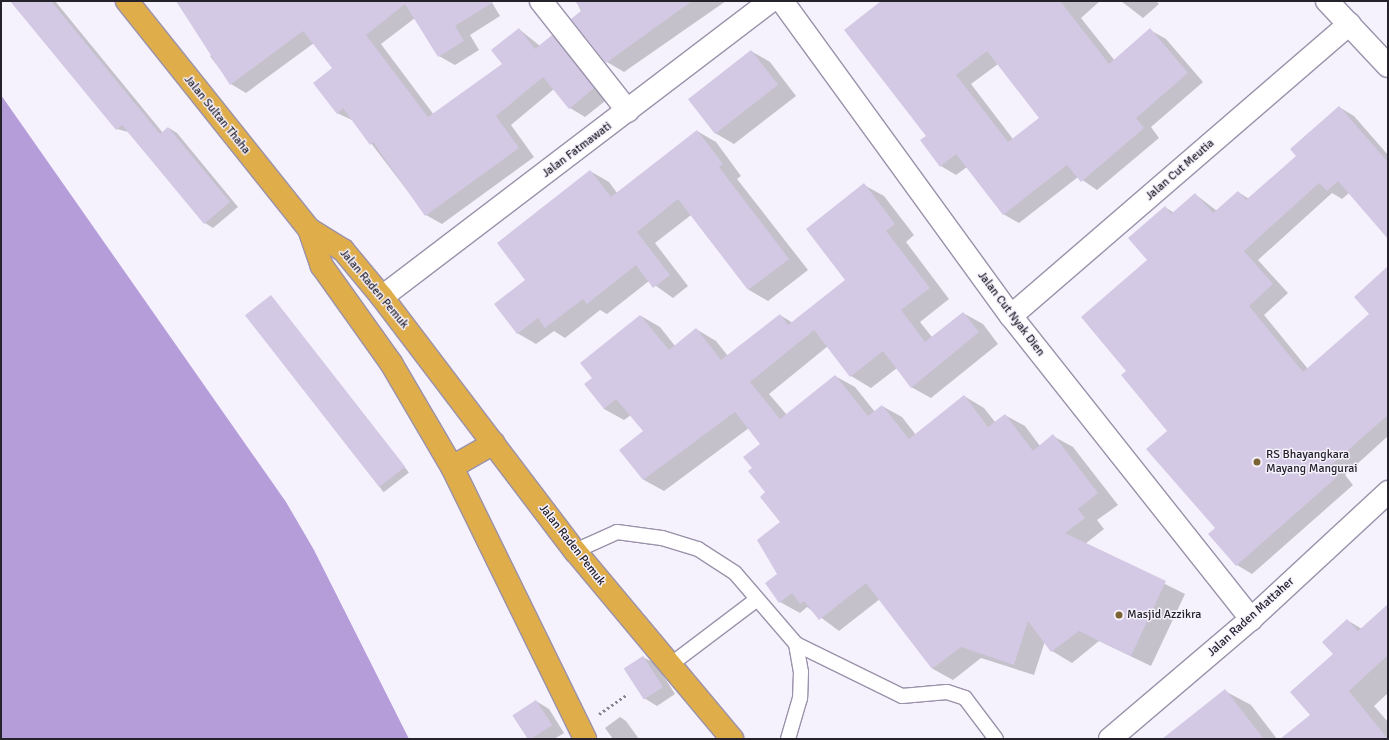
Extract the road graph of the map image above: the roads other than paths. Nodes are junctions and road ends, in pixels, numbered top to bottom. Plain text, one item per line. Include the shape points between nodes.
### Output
1 (127, 1) edge
2 (541, 1) edge
3 (770, 1) edge
4 (782, 1) edge
5 (1327, 1) edge
6 (1349, 24) junction
7 (1388, 66) edge
8 (628, 111) junction
9 (309, 229) junction
10 (382, 297) junction
11 (1011, 316) junction
12 (494, 443) junction
13 (452, 467) junction
14 (1388, 492) edge
15 (575, 551) junction
16 (756, 600) junction
17 (1251, 619) junction
18 (796, 644) junction
19 (670, 665) junction
20 (582, 734) edge
21 (732, 739) edge
22 (788, 739) edge
23 (996, 739) edge
24 (1110, 739) edge

1 - 9 highway, Jalan Sultan Thaha
2 - 8 street
3 - 8 street, Jalan Fatmawati
4 - 11 street, Jalan Cut Nyak Dien
5 - 6 street
6 - 7 street
6 - 11 street, Jalan Cut Meutia
8 - 10 street, Jalan Fatmawati
9 - 10 highway, Jalan Raden Pemuk via 343,250
9 - 13 highway, Jalan Raden Pemuk via 322,266 391,363
10 - 12 highway, Jalan Raden Pemuk
11 - 17 street, Jalan Cut Nyak Dien
12 - 13 highway
12 - 15 highway, Jalan Raden Pemuk
13 - 20 highway, Jalan Raden Pemuk
14 - 17 street, Jalan Raden Mattaher
15 - 16 lane via 617,532 662,538 698,549 729,569
15 - 19 highway, Jalan Raden Pemuk
16 - 18 lane
16 - 19 lane
17 - 24 street, Jalan Raden Mattaher
18 - 22 lane via 801,672 800,698
18 - 23 lane via 902,696 948,692 964,698
19 - 21 highway, Jalan Raden Pemuk

